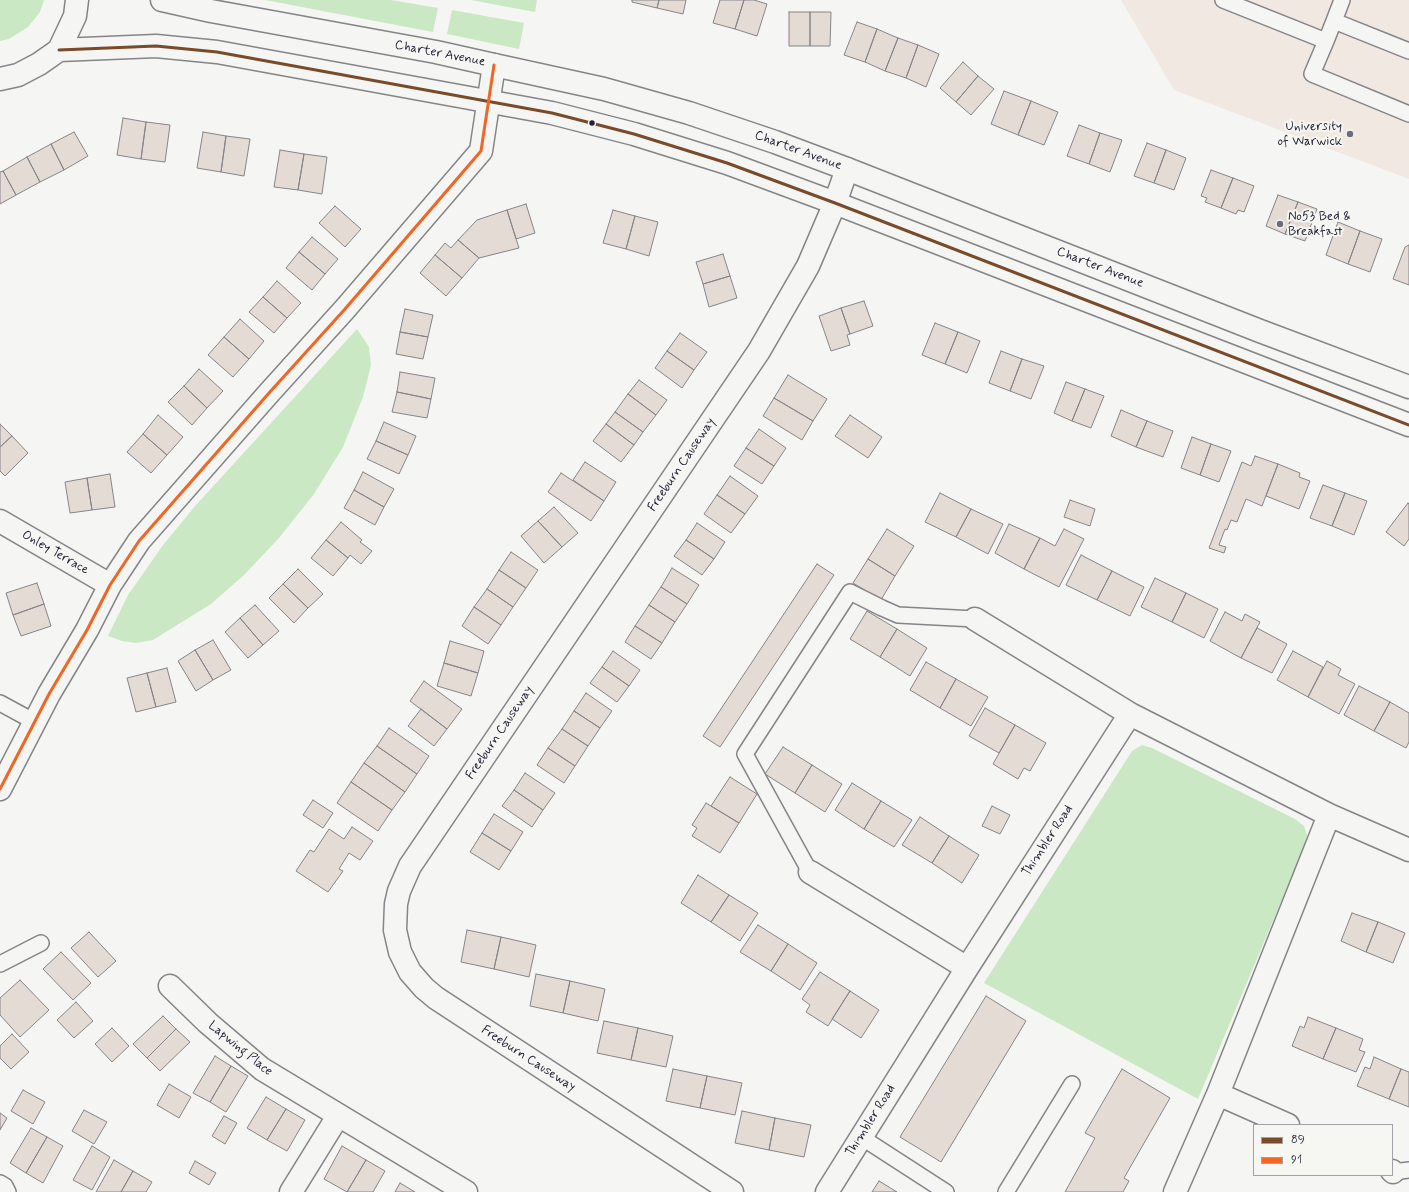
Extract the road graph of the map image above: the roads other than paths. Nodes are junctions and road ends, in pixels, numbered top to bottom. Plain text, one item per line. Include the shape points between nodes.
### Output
1 (77, 0) edge
2 (162, 0) edge
3 (1223, 0) edge
4 (1342, 0) edge
5 (1334, 21) junction
6 (1326, 41) junction
7 (59, 50) junction
8 (1409, 51) edge
9 (494, 65) junction
10 (0, 79) edge
11 (488, 100) junction
12 (1409, 114) edge
13 (847, 169) junction
14 (835, 203) junction
15 (1409, 387) edge
16 (1409, 425) edge
17 (0, 521) edge
18 (110, 585) junction
19 (975, 619) joint
20 (0, 703) edge
21 (1130, 714) junction
22 (35, 722) junction
23 (0, 789) edge
24 (1329, 815) junction
25 (1409, 850) edge
26 (810, 872) joint
27 (41, 943) dead end
28 (0, 964) edge
29 (967, 968) junction
30 (170, 986) dead end
31 (1072, 1084) dead end
32 (1218, 1094) junction
33 (338, 1116) junction
34 (1286, 1124) edge
35 (861, 1137) junction
36 (0, 1183) edge
37 (8, 1192) edge
38 (291, 1192) edge
39 (466, 1192) edge
40 (732, 1192) edge
41 (827, 1192) edge
42 (946, 1192) edge
43 (1006, 1192) edge
44 (1175, 1192) edge

1 - 7 street via 75,16
2 - 9 street, Charter Avenue
3 - 6 lane
4 - 5 lane
5 - 6 lane
5 - 8 lane
6 - 12 lane via 1312,74
7 - 10 street via 18,75
7 - 11 street via 156,46 217,52
9 - 11 street
9 - 13 street, Charter Avenue via 604,89 689,113
11 - 14 street via 552,112 634,134 727,163
11 - 18 street via 481,151 139,541
13 - 14 street, Freeburn Causeway
13 - 15 street, Charter Avenue
14 - 16 street
14 - 40 street, Freeburn Causeway via 808,266 745,373 410,866 399,891 395,917 397,942 404,962 416,980 436,998
17 - 18 street, Onley Terrace
18 - 22 street
19 - 21 street
19 - 26 lane via 898,614 850,592 745,754
20 - 22 lane
21 - 24 street
21 - 29 street, Thimbler Road
22 - 23 street
24 - 25 street
24 - 32 street
26 - 29 street
27 - 28 lane
29 - 35 street, Thimbler Road
30 - 33 street, Lapwing Place via 208,1023 262,1069
31 - 43 lane
32 - 34 street
32 - 44 street
33 - 38 street
33 - 39 street, Lapwing Place
35 - 41 street, Thimbler Road
35 - 42 lane
36 - 37 lane

